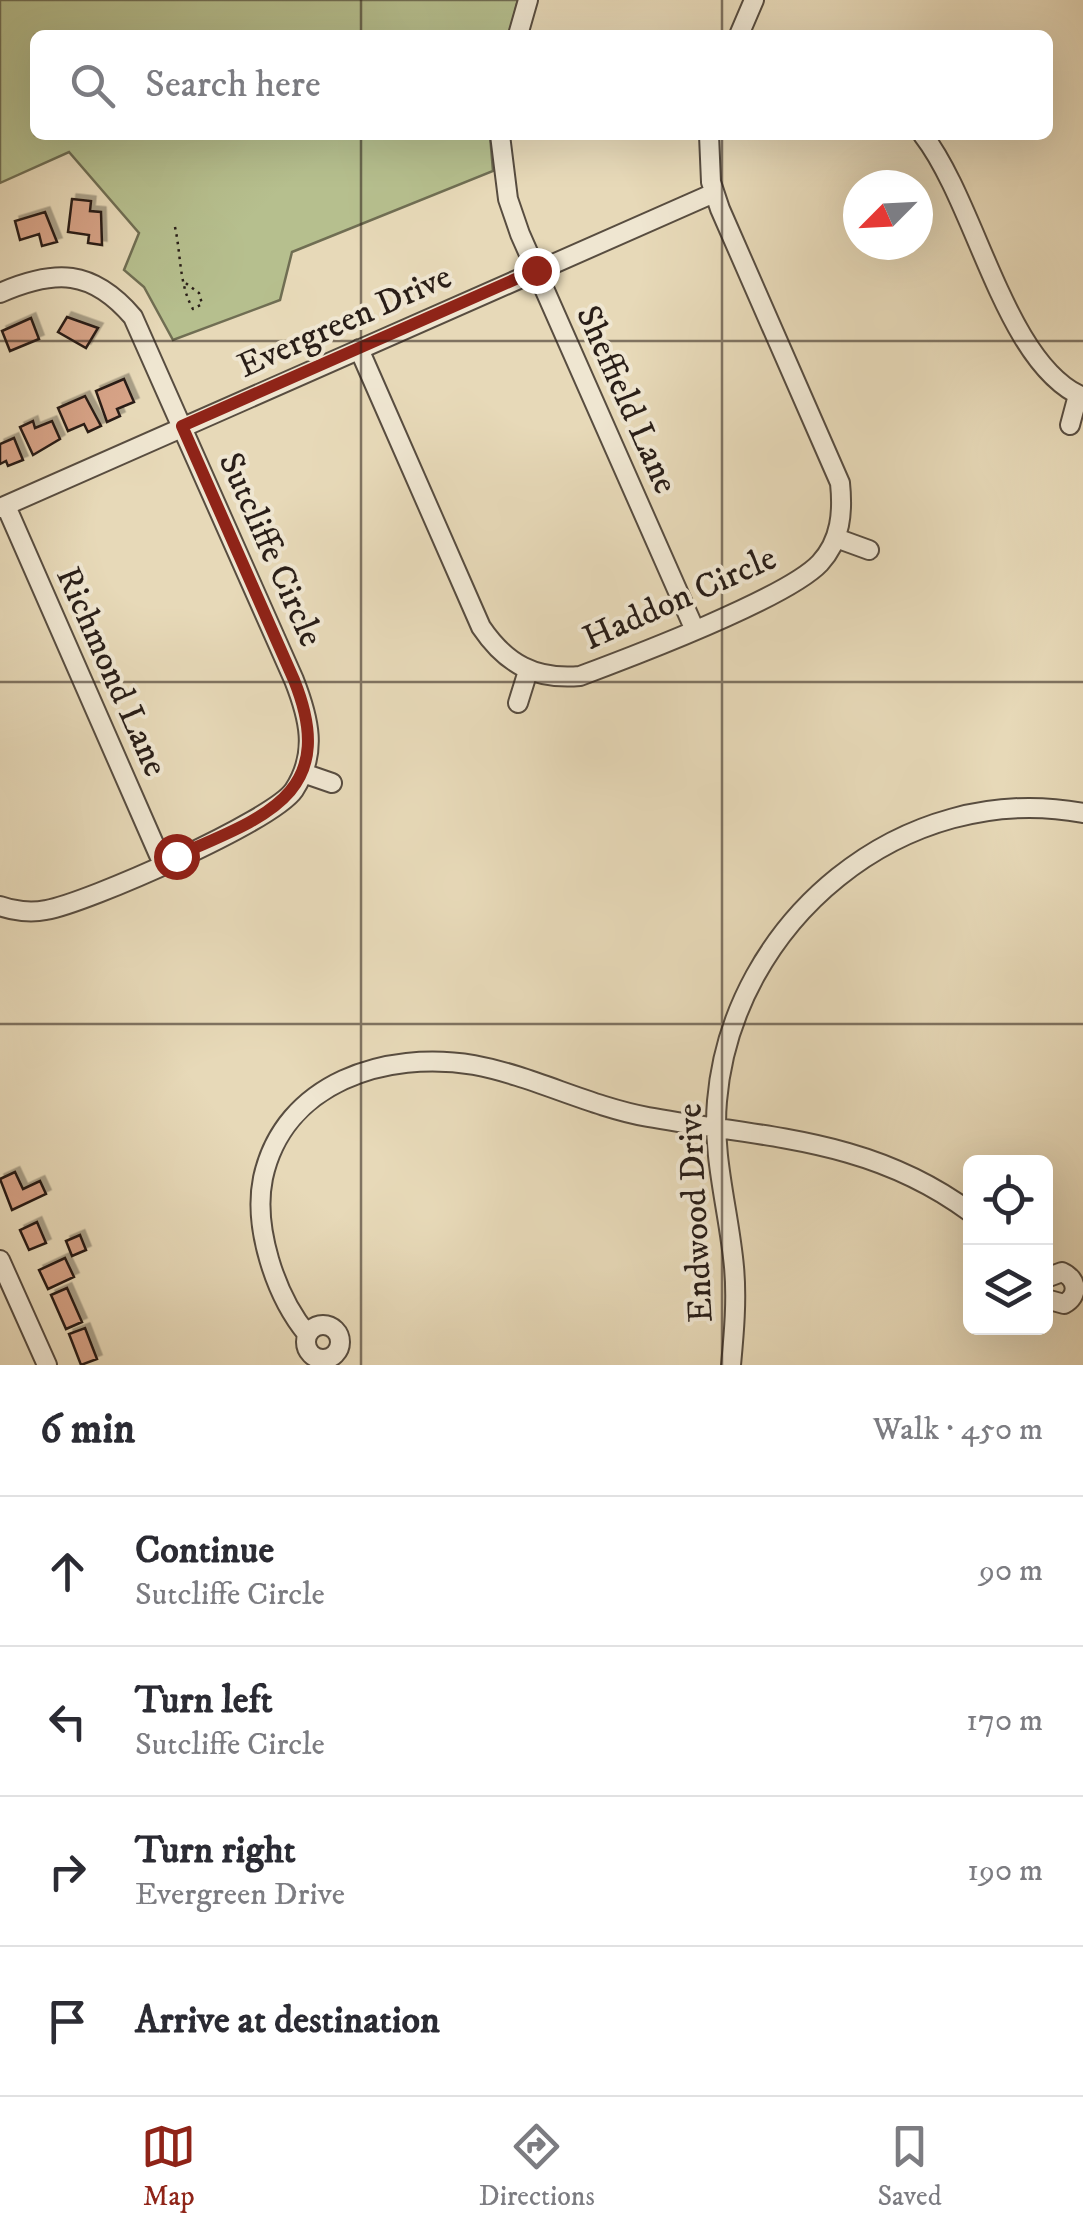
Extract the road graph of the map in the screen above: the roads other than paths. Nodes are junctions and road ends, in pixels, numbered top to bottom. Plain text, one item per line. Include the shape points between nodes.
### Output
1 (528, 0) edge
2 (754, 0) edge
3 (519, 30) edge
4 (747, 30) edge
5 (501, 140) edge
6 (709, 140) edge
7 (926, 140) edge
8 (714, 193) junction
9 (536, 270) junction
10 (0, 293) edge
11 (359, 349) junction
12 (1080, 396) edge
13 (1070, 425) dead end
14 (182, 426) junction
15 (3, 507) edge
16 (836, 538) junction
17 (869, 550) dead end
18 (694, 628) junction
19 (528, 671) junction
20 (518, 703) dead end
21 (303, 772) junction
22 (332, 783) dead end
23 (1083, 813) edge
24 (162, 862) junction
25 (0, 906) edge
26 (717, 1128) junction
27 (963, 1207) edge
28 (0, 1260) edge
29 (1053, 1275) edge
30 (1053, 1300) edge
31 (307, 1334) dead end
32 (47, 1365) edge
33 (731, 1365) edge

1 - 3 street
2 - 4 street
5 - 9 street, Sheffield Lane via 508,200
6 - 8 street
7 - 12 street via 952,179 1028,348 1050,377
8 - 9 street, Evergreen Drive
8 - 16 street via 834,464 842,502
9 - 11 street, Evergreen Drive
9 - 18 street, Sheffield Lane
10 - 14 street, Sutcliffe Circle via 50,276 104,290 133,317
11 - 14 street, Evergreen Drive
11 - 19 street via 481,626 500,653
12 - 13 street
14 - 15 street, Evergreen Drive
14 - 21 street, Sutcliffe Circle via 307,712
15 - 24 street, Richmond Lane
16 - 17 street
16 - 18 street, Haddon Circle via 804,577
18 - 19 street, Haddon Circle via 580,676
19 - 20 street
21 - 22 street
21 - 24 street via 270,813
23 - 26 street, Endwood Drive via 979,812 926,826 820,889 764,956 732,1019
24 - 25 street via 47,910
26 - 27 street via 872,1157
26 - 31 street via 591,1104 454,1062 395,1064 342,1080 287,1121 260,1194 265,1244
26 - 33 street, Endwood Drive via 734,1268
28 - 32 street
29 - 30 street via 1062,1272 1076,1288 1064,1304

